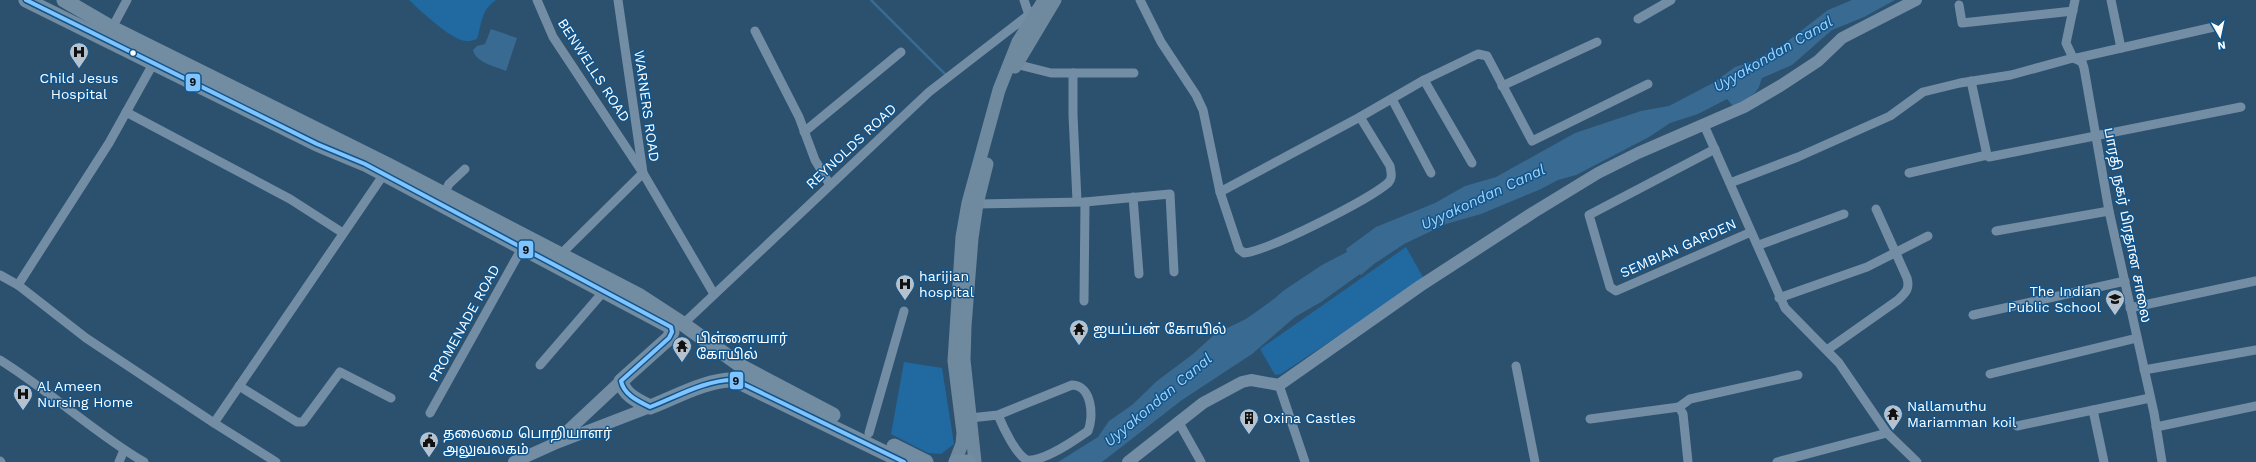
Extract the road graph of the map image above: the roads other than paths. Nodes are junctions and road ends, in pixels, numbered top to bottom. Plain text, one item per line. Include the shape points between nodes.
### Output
1 (28, 0) edge
2 (64, 0) edge
3 (127, 0) edge
4 (537, 0) edge
5 (618, 0) edge
6 (1024, 0) edge
7 (1055, 0) edge
8 (1140, 0) edge
9 (1671, 0) edge
10 (1916, 0) edge
11 (2075, 0) edge
12 (2111, 0) edge
13 (1044, 2) edge
14 (1959, 5) dead end
15 (2073, 11) junction
16 (1029, 15) junction
17 (1638, 19) dead end
18 (2214, 27) dead end
19 (112, 28) junction
20 (754, 31) dead end
21 (1596, 42) dead end
22 (2121, 48) junction
23 (901, 52) dead end
24 (2075, 58) junction
25 (1013, 63) junction
26 (153, 64) junction
27 (1134, 72) dead end
28 (1072, 73) junction
29 (1424, 80) junction
30 (1971, 81) junction
31 (1648, 84) dead end
32 (1502, 86) junction
33 (1392, 99) junction
34 (2241, 107) dead end
35 (126, 112) junction
36 (266, 112) junction
37 (1360, 117) junction
38 (1704, 125) junction
39 (804, 132) junction
40 (2097, 137) junction
41 (1715, 149) junction
42 (1987, 155) junction
43 (1472, 163) dead end
44 (465, 169) dead end
45 (643, 173) junction
46 (1910, 173) dead end
47 (384, 174) junction
48 (1432, 174) dead end
49 (1730, 183) junction
50 (830, 185) junction
51 (1220, 192) junction
52 (444, 194) junction
53 (1133, 197) junction
54 (1081, 202) junction
55 (977, 204) junction
56 (1876, 209) dead end
57 (2110, 211) junction
58 (1844, 214) dead end
59 (1996, 231) dead end
60 (1751, 232) junction
61 (343, 233) junction
62 (1928, 236) dead end
63 (1759, 245) junction
64 (522, 248) junction
65 (1896, 253) junction
66 (557, 259) junction
67 (1174, 272) dead end
68 (1139, 274) dead end
69 (0, 275) edge
70 (2125, 281) junction
71 (2256, 281) edge
72 (18, 285) junction
73 (604, 291) junction
74 (714, 294) junction
75 (1779, 298) junction
76 (1084, 301) dead end
77 (2130, 308) junction
78 (904, 311) dead end
79 (1973, 315) dead end
80 (683, 324) junction
81 (2137, 338) junction
82 (1827, 350) junction
83 (2256, 350) edge
84 (0, 360) edge
85 (540, 365) dead end
86 (1516, 366) dead end
87 (2144, 370) junction
88 (739, 374) junction
89 (1990, 374) dead end
90 (1798, 375) dead end
91 (622, 381) junction
92 (1279, 385) junction
93 (239, 386) junction
94 (391, 398) dead end
95 (2150, 398) junction
96 (2256, 406) edge
97 (650, 407) junction
98 (1679, 407) junction
99 (2093, 410) junction
100 (430, 413) dead end
101 (998, 415) junction
102 (970, 418) junction
103 (1590, 419) dead end
104 (1178, 421) junction
105 (214, 423) junction
106 (2017, 426) dead end
107 (2156, 427) junction
108 (1887, 432) junction
109 (869, 433) junction
110 (554, 444) junction
111 (124, 450) junction
112 (960, 460) edge
113 (118, 462) edge
114 (144, 462) edge
115 (276, 462) edge
116 (514, 462) edge
117 (904, 462) edge
118 (926, 462) edge
119 (975, 462) edge
120 (1128, 462) edge
121 (1201, 462) edge
122 (1305, 462) edge
123 (1535, 462) edge
124 (1688, 462) edge
125 (1777, 462) edge
126 (1917, 462) edge
127 (2104, 462) edge
128 (2162, 462) edge

1 - 26 main road
2 - 19 main road
3 - 19 street
4 - 45 street, BENWELLS ROAD via 553,37
5 - 45 street, WARNERS ROAD
6 - 16 street
7 - 25 main road
8 - 51 street via 1161,42 1203,110
9 - 17 street
10 - 38 street via 1842,38 1818,61 1780,86
11 - 15 street, பாரதி நகர் பிரதான சாலை
12 - 22 street
13 - 16 street, REYNOLDS ROAD
13 - 25 main road via 1018,42
14 - 15 street via 1962,23
15 - 24 street, பாரதி நகர் பிரதான சாலை via 2066,43
16 - 50 street, REYNOLDS ROAD via 930,92
18 - 22 street
19 - 36 main road
20 - 39 street
21 - 32 street
22 - 24 street
23 - 39 street
24 - 30 street via 2011,75
24 - 40 street, பாரதி நகர் பிரதான சாலை via 2084,68
25 - 28 street via 1051,73
25 - 55 main road
25 - 112 main road via 988,123 962,237 954,361 963,433
26 - 35 street
26 - 36 main road
27 - 28 street
28 - 54 street via 1072,115
29 - 32 street via 1482,54 1487,56
29 - 33 street
29 - 43 street
30 - 42 street
30 - 49 street via 1923,92 1890,116
31 - 32 street via 1532,141
33 - 37 street
33 - 48 street
34 - 40 street
35 - 61 street via 290,199
35 - 72 street
36 - 47 main road
36 - 52 main road
37 - 51 street
37 - 51 street via 1390,166 1392,175 1389,182 1358,201 1291,236 1253,252 1244,253 1239,249
38 - 41 street
38 - 92 street via 1604,170 1534,212 1420,286
39 - 50 street via 815,160
40 - 42 street via 1989,157
40 - 57 street, பாரதி நகர் பிரதான சாலை
41 - 49 street
41 - 60 street, SEMBIAN GARDEN via 1589,215 1610,287 1616,290
42 - 46 street
44 - 52 street via 449,184
45 - 66 street
45 - 74 street, WARNERS ROAD
47 - 61 street
47 - 64 main road
49 - 60 street
50 - 74 street, REYNOLDS ROAD
52 - 66 main road
53 - 54 street
53 - 67 street via 1170,194
53 - 68 street
54 - 55 street
54 - 76 street
55 - 102 main road via 965,326 964,360
56 - 65 street
57 - 59 street
57 - 70 street, பாரதி நகர் பிரதான சாலை
58 - 63 street
60 - 63 street
61 - 93 street
62 - 65 street
63 - 75 street
64 - 66 main road
64 - 100 street, PROMENADE ROAD
65 - 75 street via 1867,267
65 - 82 street via 1909,286 1908,290 1898,300
66 - 73 main road
66 - 80 main road via 640,296
69 - 72 street
70 - 77 street, பாரதி நகர் பிரதான சாலை
70 - 79 street
71 - 77 street
72 - 105 street via 86,338
73 - 85 street
73 - 91 main road via 671,327 672,332 669,338
74 - 80 street, REYNOLDS ROAD
75 - 82 street via 1785,308
77 - 81 street, பாரதி நகர் பிரதான சாலை
78 - 109 street
80 - 88 main road
81 - 87 street, பாரதி நகர் பிரதான சாலை
81 - 89 street
82 - 108 street via 1839,363
83 - 87 street
84 - 111 street via 20,372
86 - 123 street
87 - 95 street, பாரதி நகர் பிரதான சாலை
88 - 97 main road
88 - 109 main road
88 - 117 main road
90 - 98 street via 1690,399
91 - 97 main road via 623,388 635,400
91 - 110 street
92 - 104 street via 1251,380 1242,382 1203,403
92 - 122 street
93 - 94 street via 297,422 303,422 340,372
93 - 105 street
95 - 99 street
95 - 107 street, பாரதி நகர் பிரதான சாலை
96 - 107 street
97 - 110 street
98 - 103 street
98 - 124 street via 1683,414
99 - 106 street
99 - 127 street
101 - 101 street via 1014,445 1022,456 1030,461 1047,458 1065,448 1088,431 1091,416 1084,390 1081,386 1072,385
101 - 102 street
102 - 119 main road
104 - 120 street
104 - 121 street
105 - 115 street
107 - 128 street, பாரதி நகர் பிரதான சாலை
108 - 125 street
108 - 126 street
109 - 118 main road
110 - 116 street
111 - 113 street
111 - 114 street

